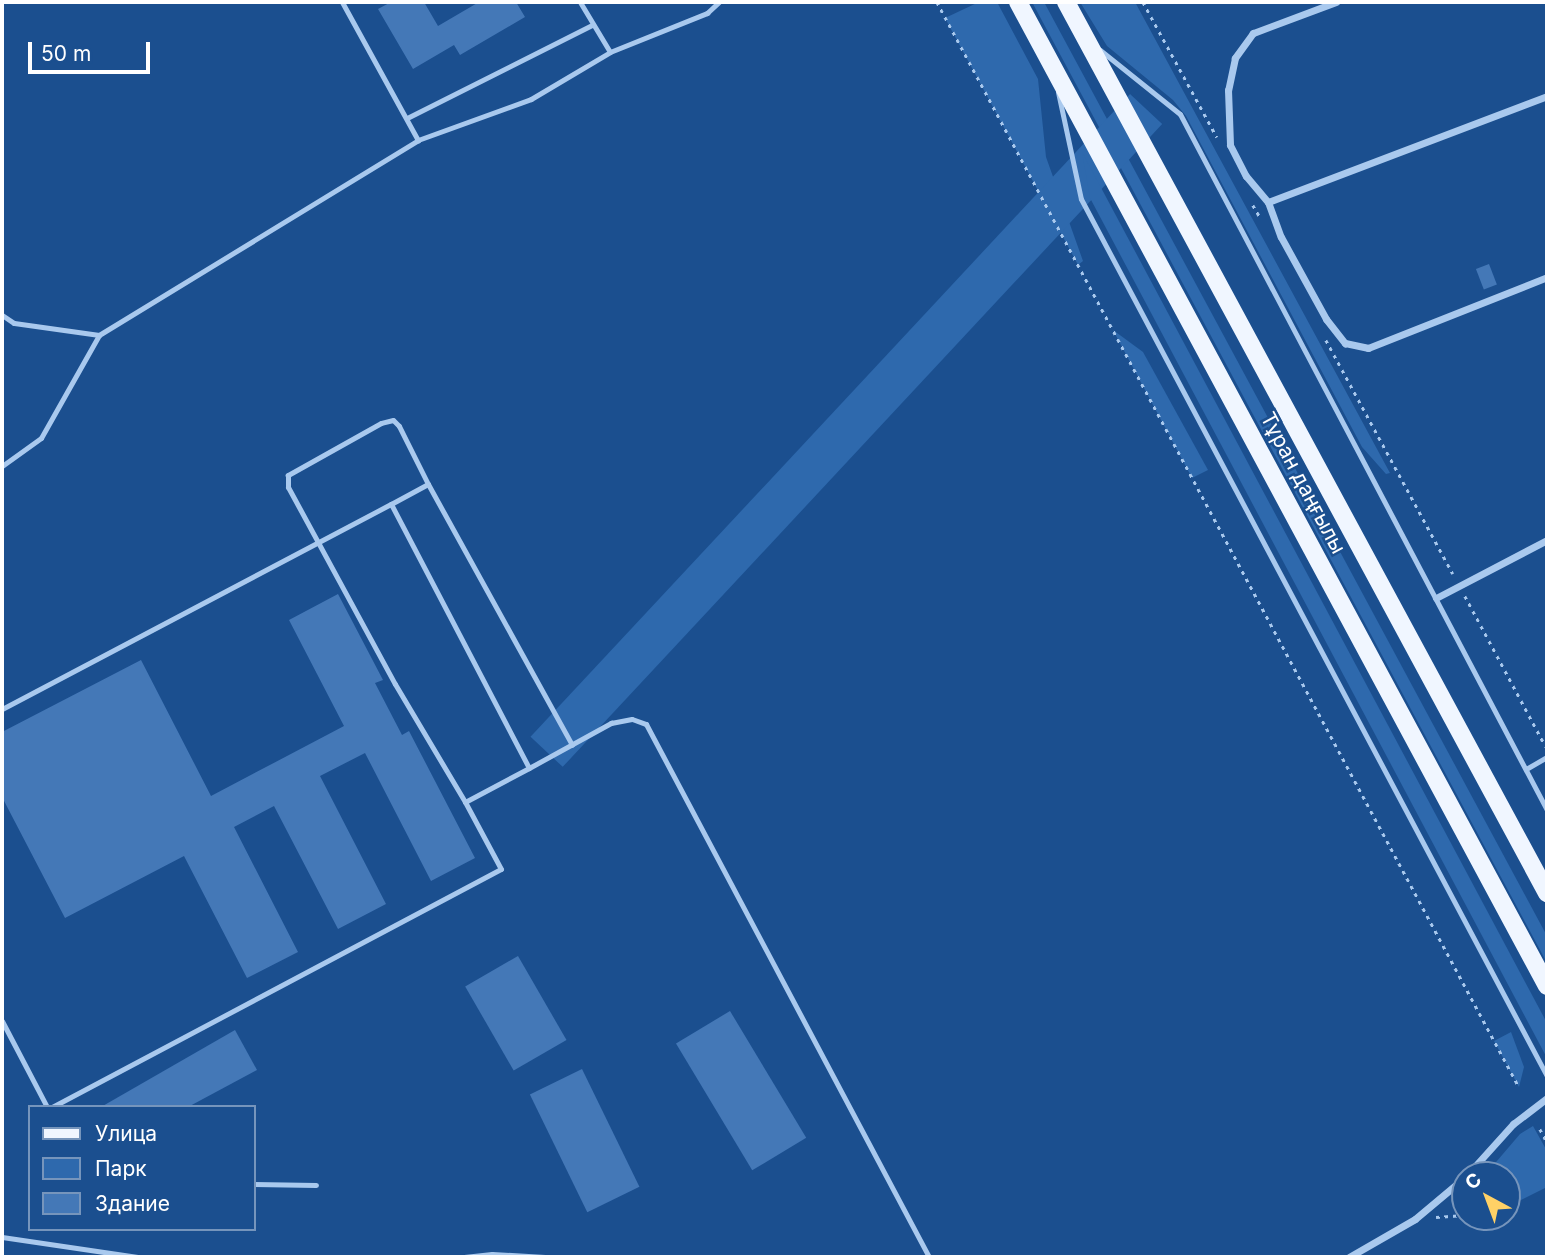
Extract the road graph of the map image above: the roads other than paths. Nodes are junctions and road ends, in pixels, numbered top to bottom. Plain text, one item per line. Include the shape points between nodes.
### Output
1 (342, 2) edge
2 (580, 2) edge
3 (719, 2) edge
4 (1018, 2) edge
5 (1066, 2) edge
6 (1336, 2) edge
7 (593, 24) junction
8 (1086, 39) junction
9 (610, 51) junction
10 (1052, 65) junction
11 (1547, 96) edge
12 (407, 118) junction
13 (418, 140) junction
14 (1268, 202) junction
15 (1547, 277) edge
16 (2, 315) edge
17 (99, 335) junction
18 (2, 466) edge
19 (428, 484) junction
20 (391, 504) junction
21 (319, 540) junction
22 (1547, 540) edge
23 (1436, 598) junction
24 (2, 709) edge
25 (572, 745) junction
26 (1547, 757) edge
27 (529, 768) junction
28 (1526, 769) junction
29 (465, 802) junction
30 (1547, 810) edge
31 (1547, 893) edge
32 (1547, 986) edge
33 (2, 1021) edge
34 (1547, 1076) edge
35 (1547, 1098) edge
36 (49, 1105) edge
37 (54, 1105) edge
38 (1480, 1161) edge
39 (256, 1184) edge
40 (316, 1185) dead end
41 (1451, 1189) edge
42 (2, 1237) edge
43 (138, 1257) edge
44 (464, 1257) edge
45 (545, 1257) edge
46 (929, 1257) edge
47 (1349, 1257) edge

1 - 12 lane
2 - 7 lane
3 - 9 lane via 707,13
4 - 10 main road, Тұран даңғылы
5 - 8 main road, Тұран даңғылы
6 - 14 street via 1253,33 1235,58 1228,90 1230,145 1246,176
7 - 9 lane
7 - 12 lane
8 - 23 lane via 1180,114
8 - 31 main road, Тұран даңғылы
9 - 13 lane via 531,99
10 - 32 main road, Тұран даңғылы
10 - 34 lane via 1081,199
11 - 14 street
12 - 13 lane
13 - 17 lane
14 - 15 street via 1326,319 1345,344 1368,348
16 - 17 lane via 14,323
17 - 18 lane via 41,438
19 - 20 lane
19 - 21 lane via 399,426 393,420 381,423 288,475 288,487
19 - 25 lane
20 - 21 lane
20 - 27 lane
21 - 24 lane
21 - 29 lane via 395,684
22 - 23 street
23 - 28 lane
25 - 27 lane
25 - 46 lane via 611,723 632,719 646,724
26 - 28 lane
27 - 29 lane
28 - 30 lane
29 - 37 lane via 501,869
33 - 36 lane
35 - 38 street via 1513,1124
39 - 40 lane
41 - 47 street via 1415,1219
42 - 43 lane
44 - 45 lane

